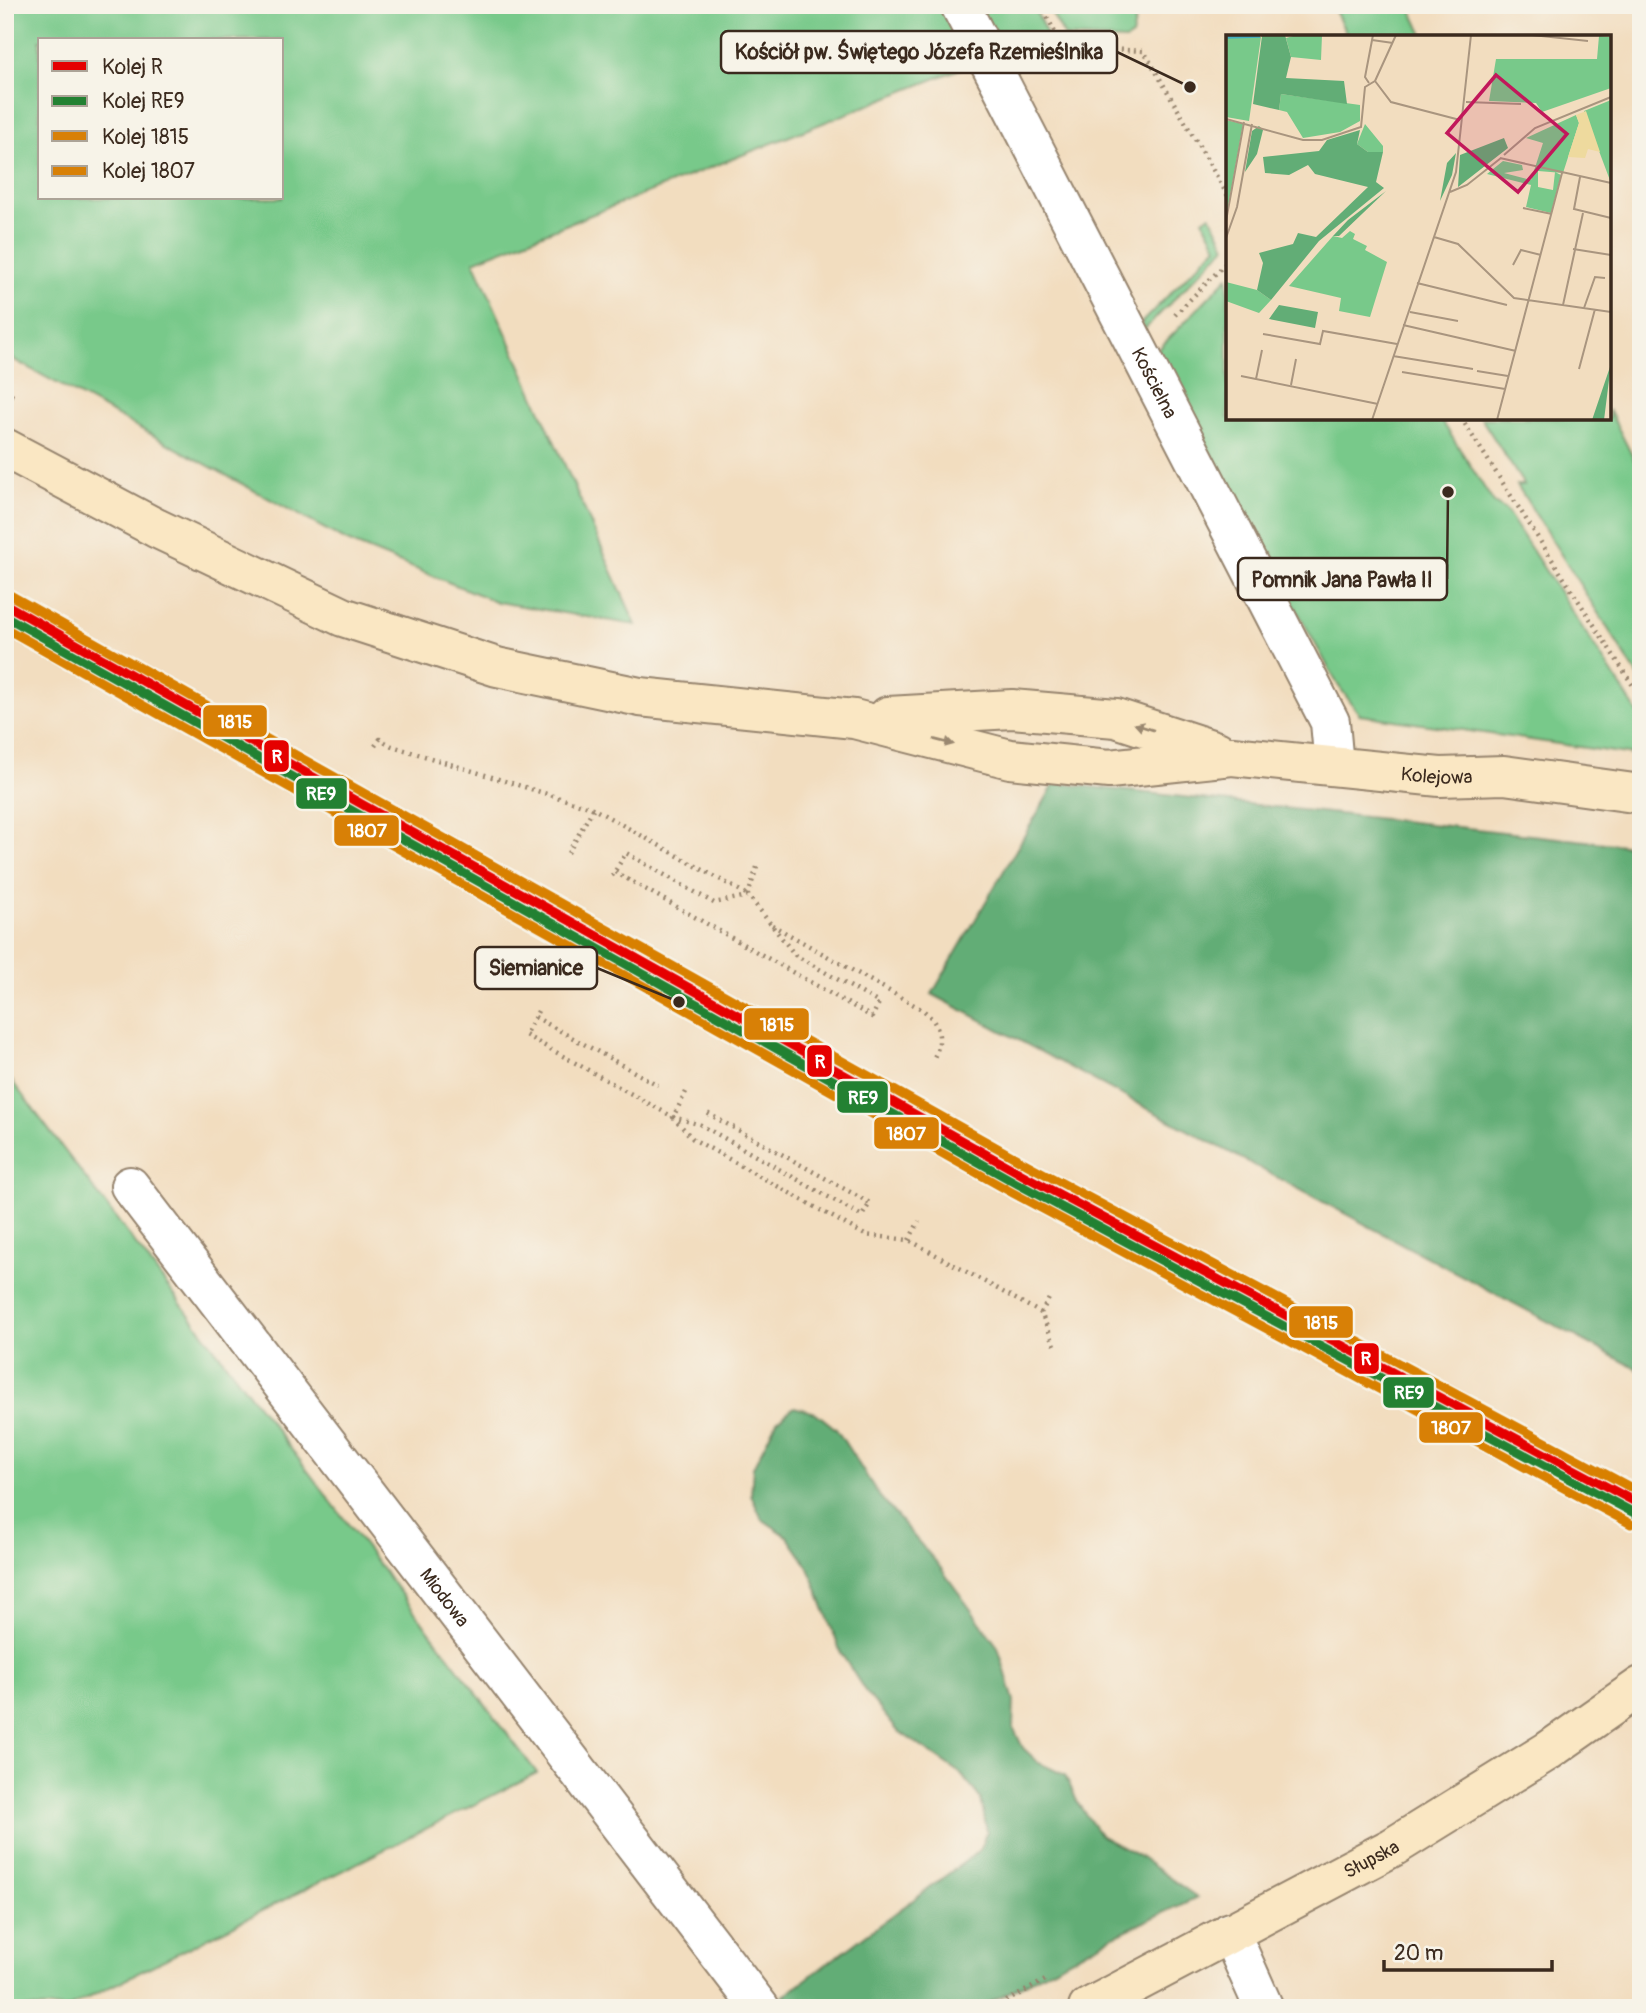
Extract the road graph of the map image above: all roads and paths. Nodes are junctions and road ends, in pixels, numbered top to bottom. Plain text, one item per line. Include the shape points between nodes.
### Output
1 (960, 5) edge
2 (1041, 5) edge
3 (979, 42) junction
4 (1062, 47) junction
5 (1226, 193) edge
6 (1226, 263) edge
7 (1139, 352) junction
8 (5, 392) edge
9 (29, 405) dead end
10 (1462, 420) edge
11 (5, 448) edge
12 (1641, 698) edge
13 (854, 719) junction
14 (375, 747) dead end
15 (1232, 756) junction
16 (1334, 766) junction
17 (1641, 794) edge
18 (593, 809) junction
19 (568, 853) dead end
20 (757, 867) dead end
21 (748, 895) junction
22 (769, 924) junction
23 (933, 1059) dead end
24 (658, 1085) dead end
25 (686, 1092) dead end
26 (707, 1113) dead end
27 (673, 1117) junction
28 (130, 1186) dead end
29 (919, 1222) dead end
30 (909, 1240) junction
31 (1051, 1294) dead end
32 (1041, 1313) junction
33 (1055, 1345) dead end
34 (1641, 1686) edge
35 (1230, 1932) junction
36 (760, 2008) edge
37 (1088, 2008) edge
38 (1264, 2008) edge

1 - 3 street, Kościelna
2 - 4 path
3 - 4 path
3 - 7 street, Kościelna
4 - 5 path via 1144,51
6 - 7 path
7 - 16 street, Kościelna via 1330,722
8 - 9 path
10 - 12 path
11 - 13 street via 156,528 343,617 498,667 640,697
13 -> 15 street via 1010,758 1096,767
15 -> 13 street via 1116,718 1012,709
14 - 18 path via 380,739
15 - 16 street, Kolejowa
16 - 17 street, Kolejowa via 1440,777 1504,775
18 - 19 path
18 - 21 path
20 - 21 path
21 - 22 path
21 - 22 path via 714,903 626,853 614,874 872,1017 879,1003 795,956
22 - 23 path via 923,1010 938,1029 939,1047
24 - 27 path via 536,1014 525,1035
25 - 27 path
26 - 27 path via 870,1203 862,1216 701,1125
27 - 30 path via 693,1139 865,1235
28 - 36 street, Miodowa
29 - 30 path
30 - 32 path
31 - 32 path
32 - 33 path
34 - 35 street, Słupska via 1457,1810
35 - 37 street, Słupska
35 - 38 street

